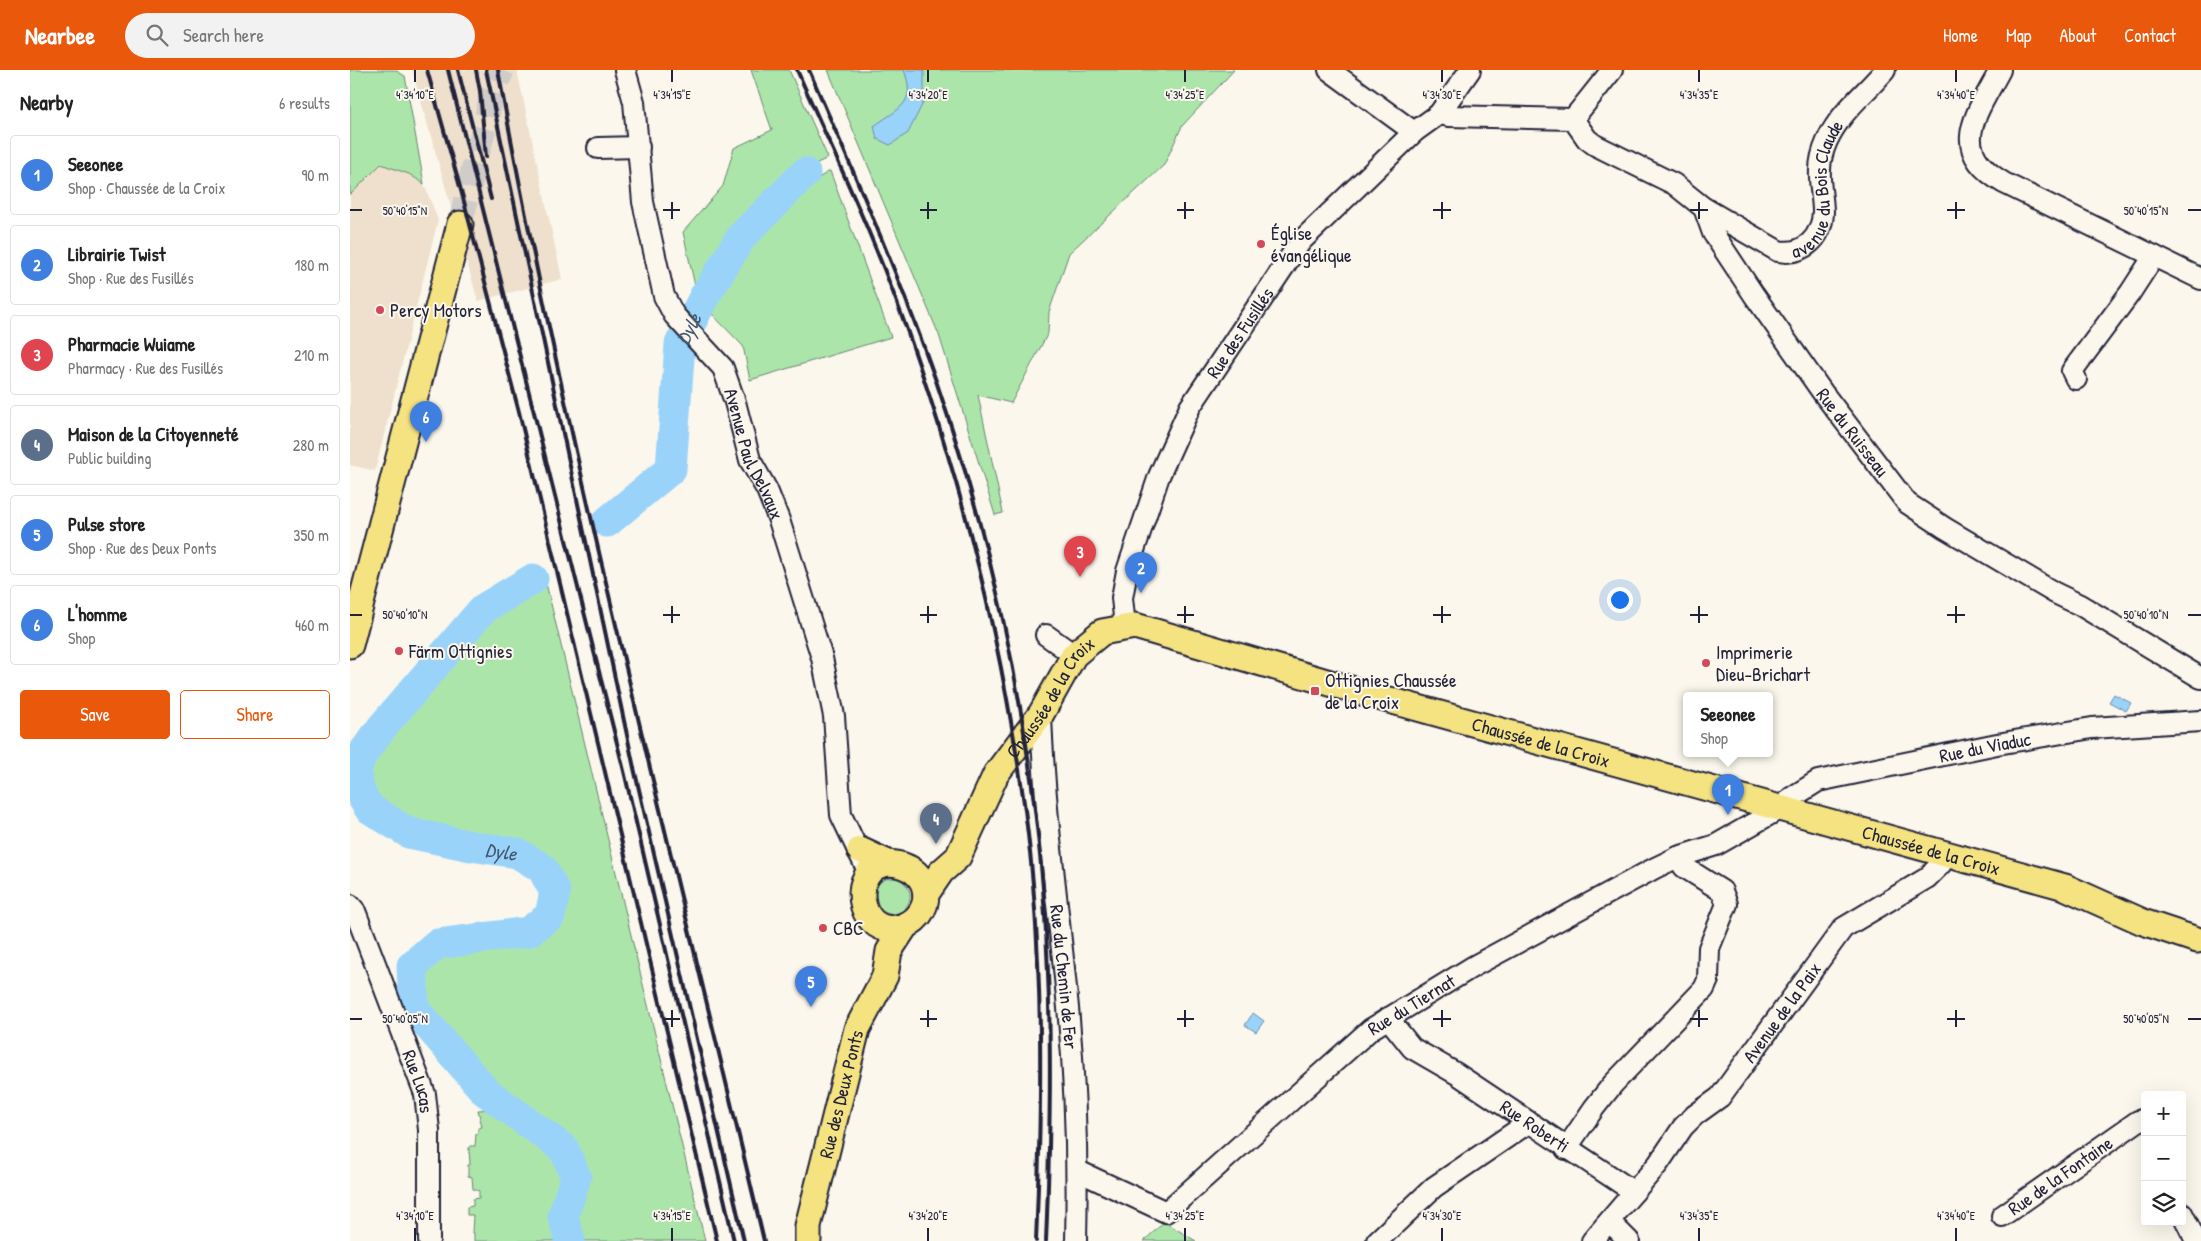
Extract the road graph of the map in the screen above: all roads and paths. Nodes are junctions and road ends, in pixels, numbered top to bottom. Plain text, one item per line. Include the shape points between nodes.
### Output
1 (625, 70) edge
2 (1329, 70) edge
3 (1470, 70) edge
4 (1612, 70) edge
5 (1885, 70) edge
6 (2000, 70) edge
7 (1439, 114) junction
8 (1574, 119) junction
9 (1414, 132) junction
10 (639, 147) junction
11 (598, 148) dead end
12 (1704, 208) junction
13 (460, 224) tunnel mouth
14 (2154, 256) junction
15 (2201, 279) edge
16 (2076, 380) dead end
17 (1125, 626) junction
18 (1046, 635) dead end
19 (350, 645) edge
20 (1074, 654) junction
21 (2201, 678) edge
22 (1041, 714) junction
23 (2201, 721) edge
24 (996, 774) joint
25 (1779, 809) junction
26 (860, 850) joint
27 (1946, 854) junction
28 (1678, 857) junction
29 (877, 868) junction
30 (928, 879) junction
31 (350, 905) edge
32 (878, 925) junction
33 (906, 925) junction
34 (2199, 941) edge
35 (889, 951) junction
36 (1388, 1018) junction
37 (2141, 1120) edge
38 (1528, 1123) junction
39 (1566, 1149) junction
40 (1078, 1171) junction
41 (1634, 1192) junction
42 (2002, 1216) dead end
43 (2186, 1221) edge
44 (1610, 1222) junction
45 (429, 1241) edge
46 (808, 1241) edge
47 (1076, 1241) edge
48 (1377, 1241) edge
49 (1592, 1241) edge
50 (1629, 1241) edge
51 (2196, 1241) edge

1 - 10 street, Avenue Paul Delvaux via 634,102
2 - 9 street
3 - 7 street, Rue des Fusillés
4 - 8 street
5 - 12 street, avenue du Bois Claude via 1845,112 1824,148 1820,170 1822,219 1816,236 1809,244 1792,252 1778,251
6 - 14 street via 1972,127 1971,144 1980,166 2004,183
7 - 8 street
7 - 9 street, Rue des Fusillés
8 - 12 street via 1595,145 1674,184
9 - 17 street, Rue des Fusillés via 1300,241 1190,407 1159,476 1127,571 1122,598
10 - 11 street
10 - 26 street, Avenue Paul Delvaux via 643,202 664,296 674,316 723,368 750,460 779,520 822,658 834,716 841,815
12 - 21 street, Rue du Ruisseau via 1713,233 1754,294 1823,394 1907,503
13 - 19 main road
14 - 15 street
14 - 16 street via 2072,371
17 - 20 main road, Chaussée de la Croix via 1102,632
17 - 25 main road, Chaussée de la Croix via 1154,630 1371,695
18 - 20 street
20 - 22 main road, Chaussée de la Croix
22 - 24 main road, Chaussée de la Croix
22 - 40 street, Rue du Chemin de Fer via 1066,990
23 - 25 street, Rue du Viaduc via 2092,728 1827,779 1804,789
24 - 30 main road, Rue des Deux Ponts via 958,857
25 - 27 main road, Chaussée de la Croix
25 - 28 street, Rue du Tiernat via 1716,845
26 - 29 main road, Avenue Paul Delvaux
27 - 34 main road, Chaussée de la Croix via 2065,887 2143,922
27 - 41 street, Avenue de la Paix via 1927,878 1843,928 1720,1096 1683,1127
28 - 36 street, Rue du Tiernat via 1474,966
28 - 39 street via 1684,867 1722,890 1726,897 1725,912 1709,948 1708,980 1692,1003 1613,1084
29 - 30 main road via 901,864
29 - 32 main road via 862,891 863,904
30 - 33 main road, Rue des Deux Ponts via 922,910
31 - 45 street, Rue Lucas via 425,1094 429,1130
32 - 33 main road via 890,929
32 - 35 main road
33 - 35 main road, Rue des Deux Ponts
35 - 46 main road, Rue des Deux Ponts via 885,976 857,1029 808,1226
36 - 38 street, Rue Roberti via 1412,1048 1457,1074
36 - 40 street, Rue du Tiernat via 1371,1029 1166,1212
37 - 42 street, Rue de la Fontaine
38 - 39 street, Rue Roberti
38 - 48 street via 1434,1187
39 - 41 street, Rue Roberti
40 - 47 street, Rue du Chemin de Fer
41 - 44 street
43 - 51 street
44 - 49 street
44 - 50 street

